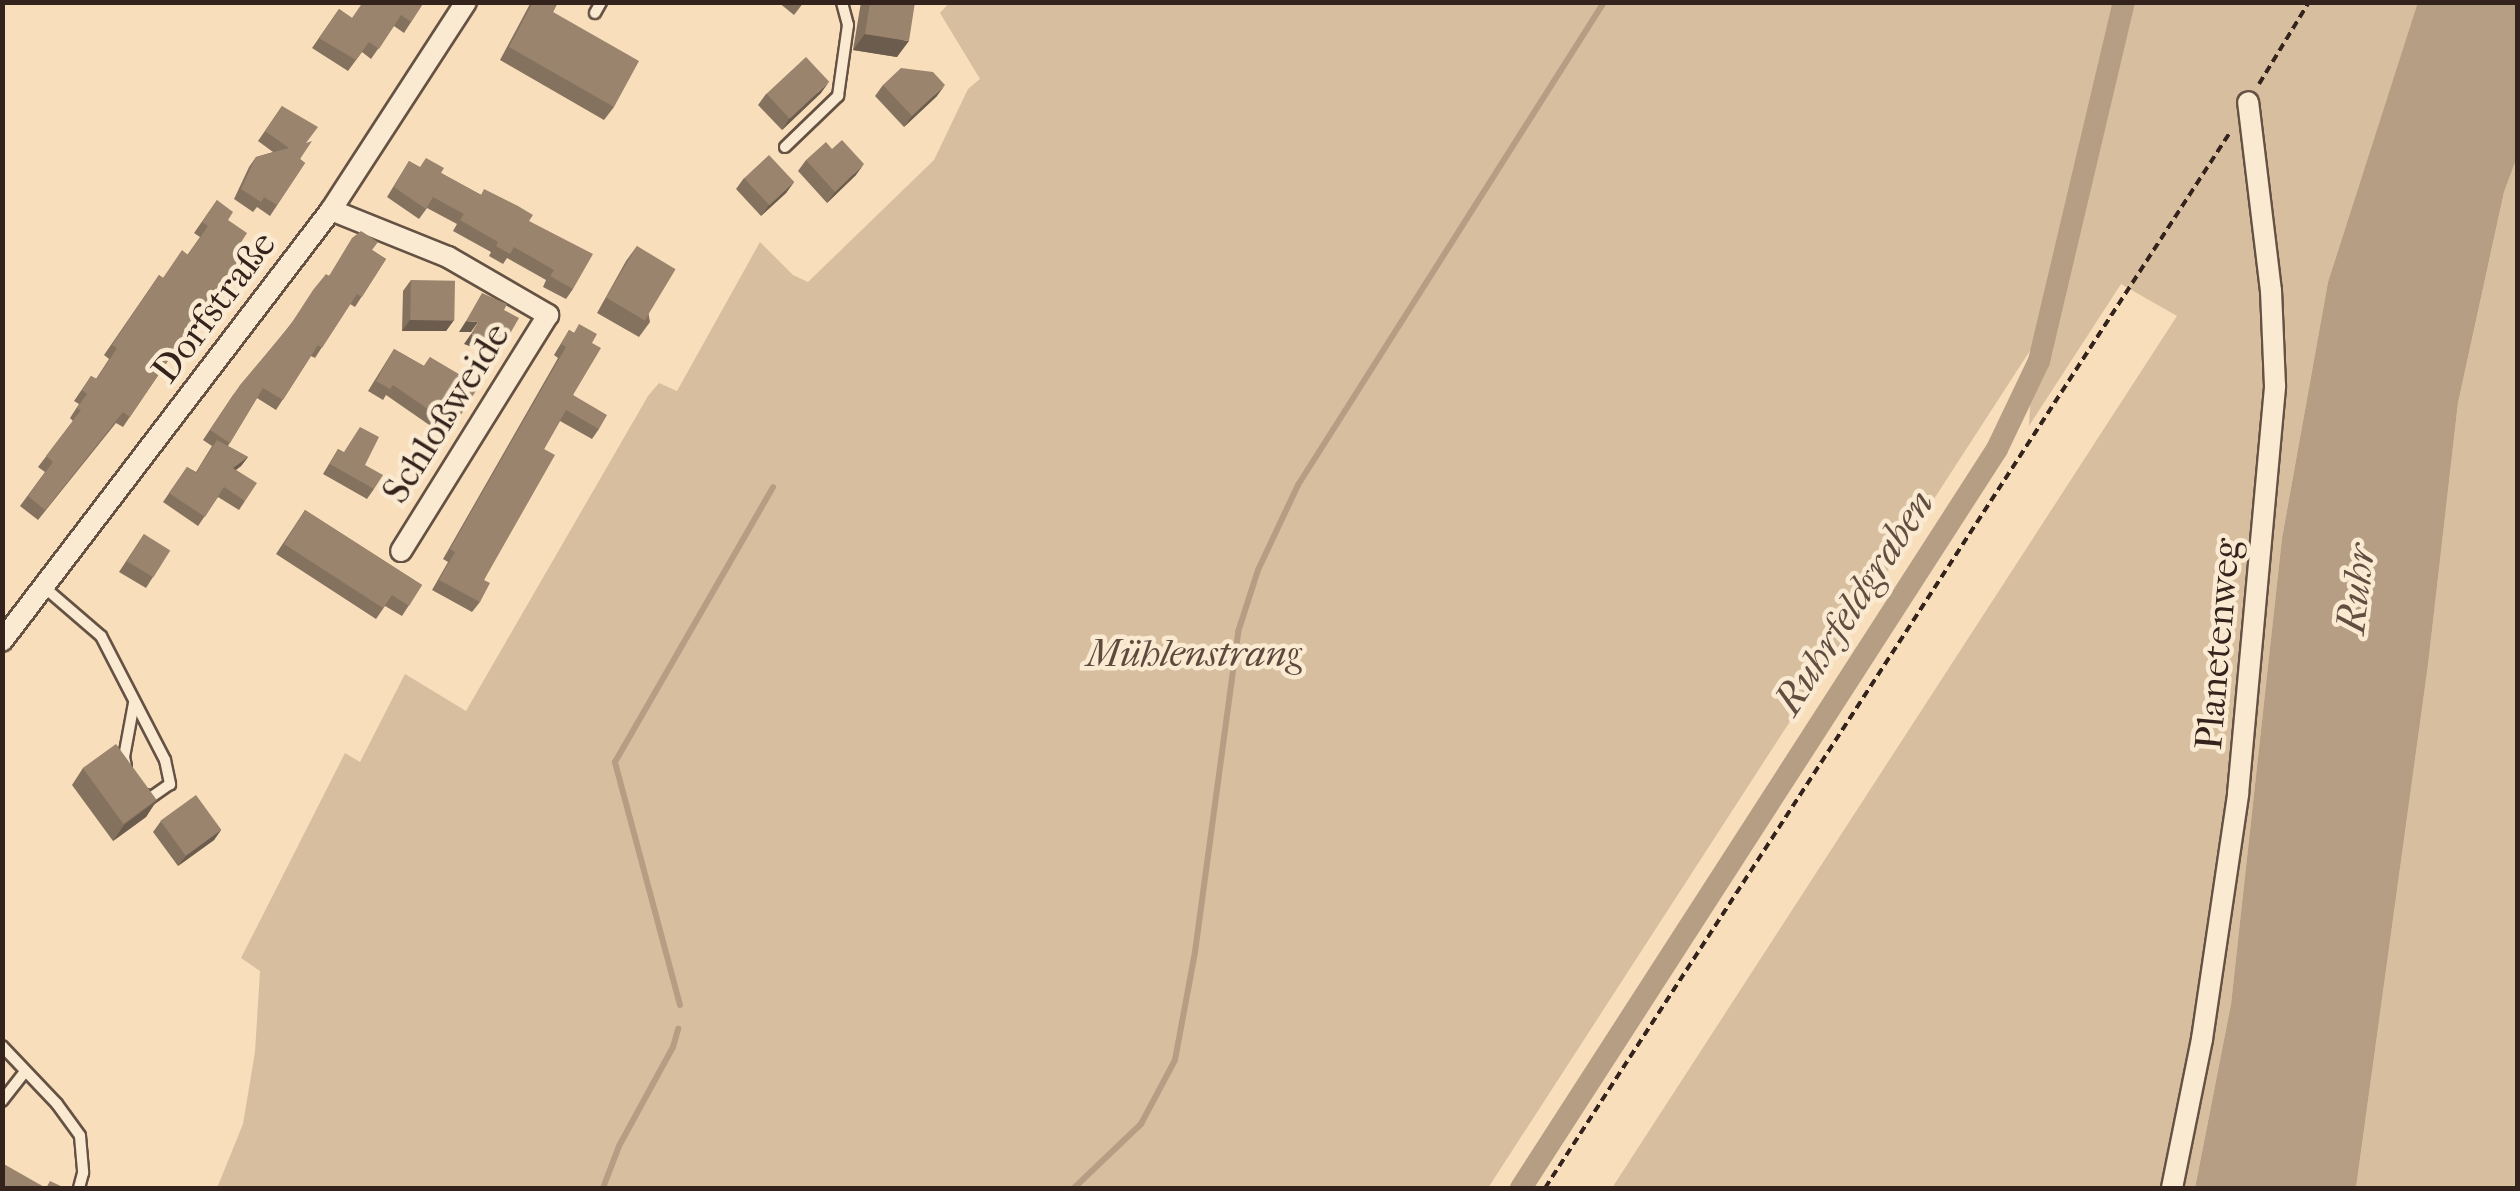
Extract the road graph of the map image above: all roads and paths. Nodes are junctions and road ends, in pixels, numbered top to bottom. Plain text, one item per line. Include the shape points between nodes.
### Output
1 (466, 2) edge
2 (842, 2) edge
3 (2309, 2) edge
4 (2248, 102) junction
5 (786, 147) dead end
6 (331, 210) junction
7 (401, 551) dead end
8 (44, 587) junction
9 (2, 642) edge
10 (134, 703) junction
11 (2, 1046) edge
12 (26, 1072) junction
13 (2, 1101) edge
14 (80, 1188) edge
15 (1546, 1188) edge
16 (2172, 1188) edge

1 - 6 street, Dorfstraße
2 - 5 lane via 848,25 838,96
3 - 4 path
4 - 15 path
4 - 16 street, Planetenweg via 2270,292 2273,404 2238,794
6 - 7 street, Schloßweide via 448,257 548,315
6 - 8 street, Dorfstraße
8 - 9 street, Dorfstraße
8 - 10 lane via 101,636
10 - 10 lane via 165,760 170,784 150,798 124,757
11 - 12 lane
12 - 13 lane
12 - 14 lane via 80,1136

